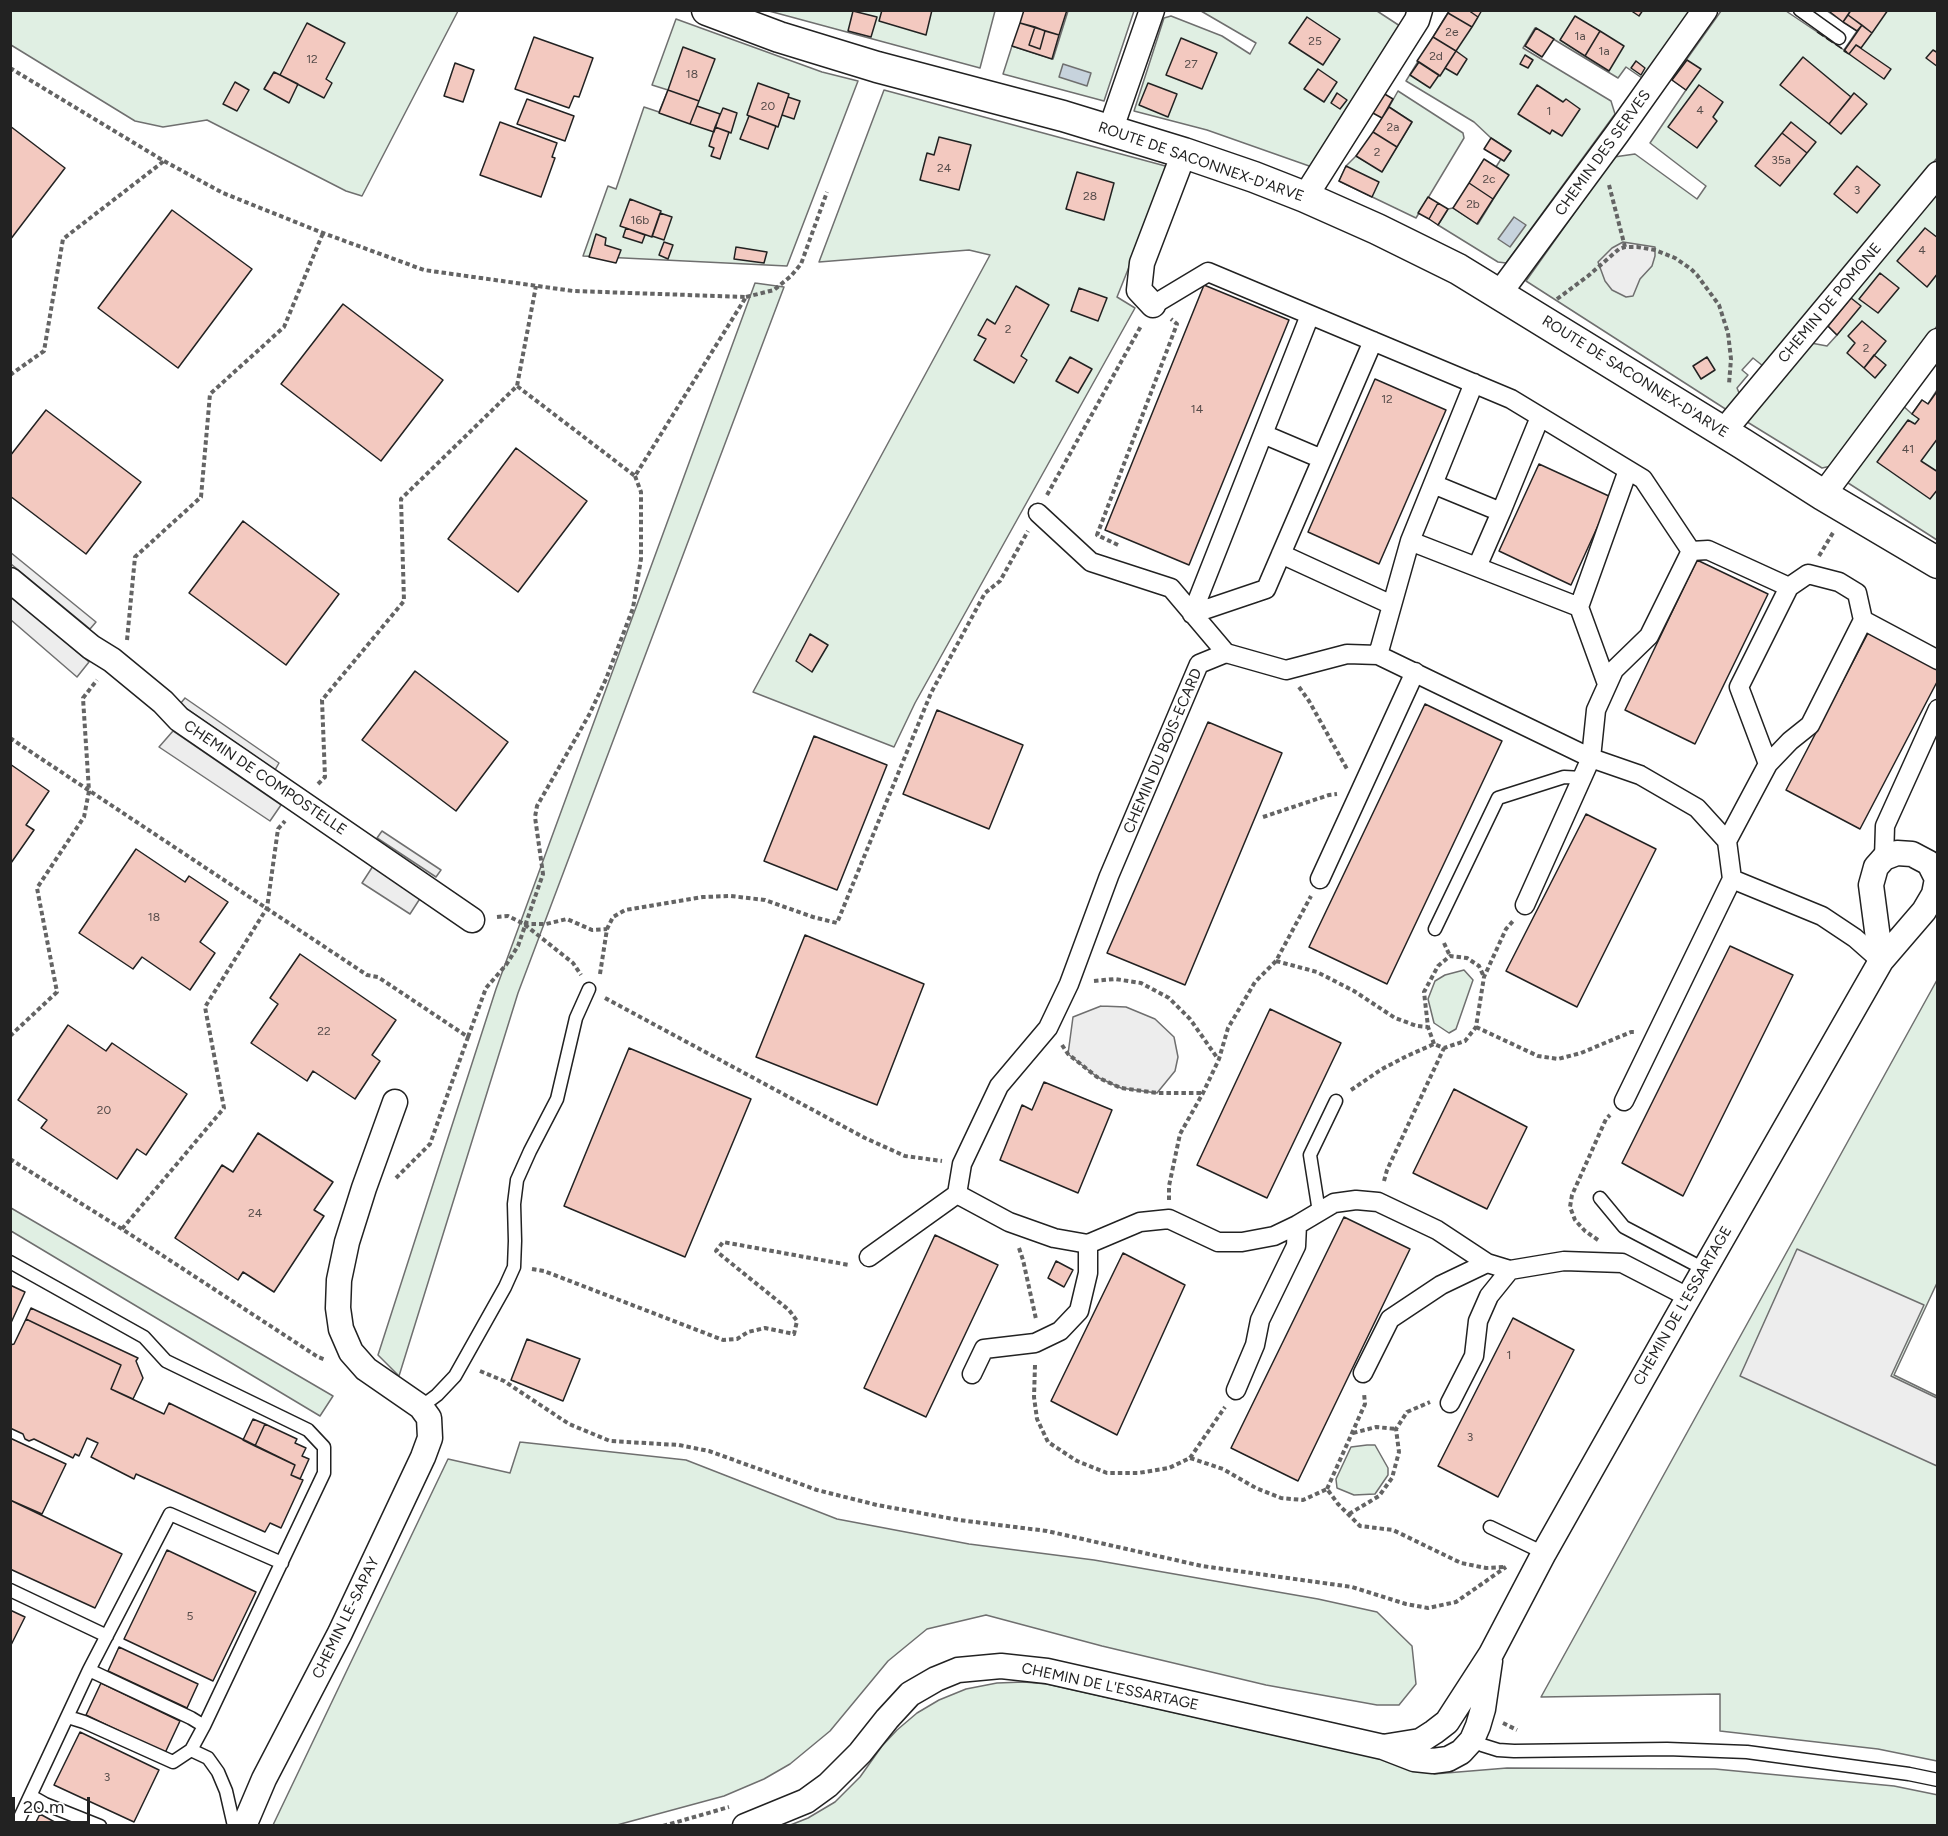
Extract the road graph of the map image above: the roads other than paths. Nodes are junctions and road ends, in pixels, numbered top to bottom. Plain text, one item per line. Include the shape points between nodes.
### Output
1 (707, 10) edge
2 (1152, 10) edge
3 (1705, 10) edge
4 (1800, 10) edge
5 (1413, 14) edge
6 (1839, 38) dead end
7 (1110, 131) junction
8 (1185, 153) junction
9 (1938, 174) edge
10 (1305, 197) junction
11 (1499, 294) junction
12 (1153, 305) joint
13 (1310, 315) junction
14 (1938, 340) edge
15 (1373, 341) junction
16 (1474, 383) junction
17 (1540, 417) junction
18 (1723, 432) junction
19 (1263, 434) junction
20 (1322, 459) junction
21 (1628, 470) junction
22 (1433, 484) junction
23 (1835, 503) junction
24 (1501, 512) junction
25 (1038, 513) road end
26 (1410, 541) junction
27 (1691, 551) junction
28 (1281, 554) junction
29 (1938, 563) edge
30 (1477, 567) junction
31 (10, 580) edge
32 (1789, 587) junction
33 (1392, 606) junction
34 (1579, 608) junction
35 (1192, 614) junction
36 (1863, 620) junction
37 (1226, 653) junction
38 (1378, 655) junction
39 (1938, 660) edge
40 (1415, 672) junction
41 (1607, 684) junction
42 (1938, 709) edge
43 (1591, 758) junction
44 (1768, 764) junction
45 (1583, 778) junction
46 (1727, 841) junction
47 (1884, 858) junction
48 (1937, 878) edge
49 (1320, 879) road end
50 (1732, 879) junction
51 (1525, 905) road end
52 (472, 920) road end
53 (1435, 929) dead end
54 (1881, 961) junction
55 (589, 989) road end
56 (1336, 1101) road end
57 (1624, 1101) dead end
58 (395, 1102) dead end
59 (957, 1194) junction
60 (1600, 1198) dead end
61 (1319, 1212) junction
62 (1297, 1225) junction
63 (1088, 1244) junction
64 (869, 1257) road end
65 (10, 1262) edge
66 (1487, 1263) junction
67 (1704, 1269) junction
68 (1510, 1270) junction
69 (1688, 1297) junction
70 (1363, 1373) road end
71 (972, 1374) dead end
72 (1236, 1390) road end
73 (1450, 1403) road end
74 (421, 1407) junction
75 (1490, 1527) dead end
76 (1539, 1561) junction
77 (282, 1563) junction
78 (10, 1590) edge
79 (107, 1636) junction
80 (1491, 1654) junction
81 (89, 1670) junction
82 (69, 1717) junction
83 (204, 1726) junction
84 (1472, 1740) junction
85 (1383, 1747) junction
86 (191, 1750) junction
87 (1938, 1780) edge
88 (31, 1796) junction
89 (740, 1815) edge
90 (16, 1826) edge
91 (100, 1826) edge
92 (234, 1826) edge
93 (244, 1826) edge

1 - 7 street, ROUTE DE SACONNEX-D'ARVE via 877,67
2 - 7 street
3 - 11 street, CHEMIN DES SERVES
4 - 6 lane
5 - 10 street
7 - 8 street, ROUTE DE SACONNEX-D'ARVE
8 - 10 street, ROUTE DE SACONNEX-D'ARVE
8 - 12 street via 1142,263 1139,290
9 - 18 street, CHEMIN DE POMONE
10 - 11 street, ROUTE DE SACONNEX-D'ARVE via 1458,269
11 - 18 street, ROUTE DE SACONNEX-D'ARVE
12 - 13 street via 1208,272
13 - 15 street
13 - 19 street
14 - 23 street
15 - 16 street
15 - 20 street
16 - 17 street
16 - 22 street
17 - 21 street
17 - 24 street
18 - 23 street, ROUTE DE SACONNEX-D'ARVE
19 - 20 street
19 - 35 street
20 - 28 street
21 - 27 street via 1643,479
21 - 34 street
22 - 24 street
22 - 26 street
23 - 29 street, ROUTE DE SACONNEX-D'ARVE
24 - 30 street
25 - 35 street via 1091,562 1171,588
26 - 30 street
26 - 33 street
27 - 32 street via 1708,550
27 - 41 street via 1649,636 1614,670
28 - 33 street
28 - 35 street via 1266,589
30 - 34 street
31 - 52 street, CHEMIN DE COMPOSTELLE via 112,660 179,719
32 - 36 street via 1808,574 1839,582 1857,593
32 - 44 street via 1739,687
33 - 38 street
34 - 41 street
35 - 37 street
36 - 39 street
36 - 44 street via 1810,726
37 - 38 street via 1286,670 1347,654
37 - 59 street, CHEMIN DU BOIS-ECARD via 1199,663 1109,876 1069,984 1048,1028 999,1086 962,1164
38 - 40 street
40 - 43 street
40 - 49 street
41 - 43 street via 1596,710
42 - 47 street via 1885,826
43 - 45 street
43 - 46 street via 1640,775 1698,808
44 - 46 street
45 - 51 street
45 - 53 lane via 1564,777 1498,798
46 - 50 street
47 - 48 street, CHEMIN DE L'ESSARTAGE via 1897,853 1912,854 1929,863
47 - 54 street via 1875,867 1871,885
48 - 54 street, CHEMIN DE L'ESSARTAGE via 1934,894 1924,911
50 - 54 street via 1822,916
50 - 57 street
54 - 67 street, CHEMIN DE L'ESSARTAGE
55 - 74 lane via 576,1018 557,1099 517,1180 514,1267 455,1376
56 - 61 lane via 1310,1155
58 - 74 street via 363,1188 345,1252 338,1308 341,1329 351,1352 366,1370
59 - 63 street via 1009,1222 1054,1238
59 - 64 street
60 - 67 lane via 1624,1227
61 - 62 street
61 - 66 street via 1334,1203 1378,1202 1437,1230
62 - 63 street via 1274,1236 1218,1242 1169,1219 1140,1222
62 - 72 street via 1296,1246 1260,1320 1256,1345
63 - 71 street via 1088,1273 1079,1311 1060,1331 1035,1343 984,1349
65 - 77 lane via 144,1337 166,1361 308,1430 324,1447 324,1473
66 - 68 street
66 - 70 street via 1441,1285 1390,1319
67 - 69 street, CHEMIN DE L'ESSARTAGE
68 - 69 street via 1564,1261 1622,1263
68 - 73 street via 1490,1296 1478,1321 1474,1356
69 - 76 street, CHEMIN DE L'ESSARTAGE
74 - 93 street, CHEMIN LE-SAPAY via 429,1418 430,1438 423,1457
75 - 76 lane
76 - 80 street, CHEMIN DE L'ESSARTAGE
77 - 79 lane via 170,1514
77 - 83 lane
78 - 79 lane
79 - 81 lane
80 - 84 street, CHEMIN DE L'ESSARTAGE via 1483,1709
80 - 85 street, CHEMIN DE L'ESSARTAGE via 1447,1722 1420,1741
81 - 82 lane
81 - 83 lane
82 - 86 lane via 173,1762
82 - 88 lane
83 - 86 lane
84 - 85 street, CHEMIN DE L'ESSARTAGE via 1448,1759 1433,1761 1414,1759
84 - 87 lane via 1498,1750 1514,1751 1747,1752
85 - 89 street, CHEMIN DE L'ESSARTAGE via 1047,1671 978,1667 958,1670 910,1694 860,1753 806,1801
86 - 92 lane via 208,1758 218,1772
88 - 90 lane
88 - 91 lane

